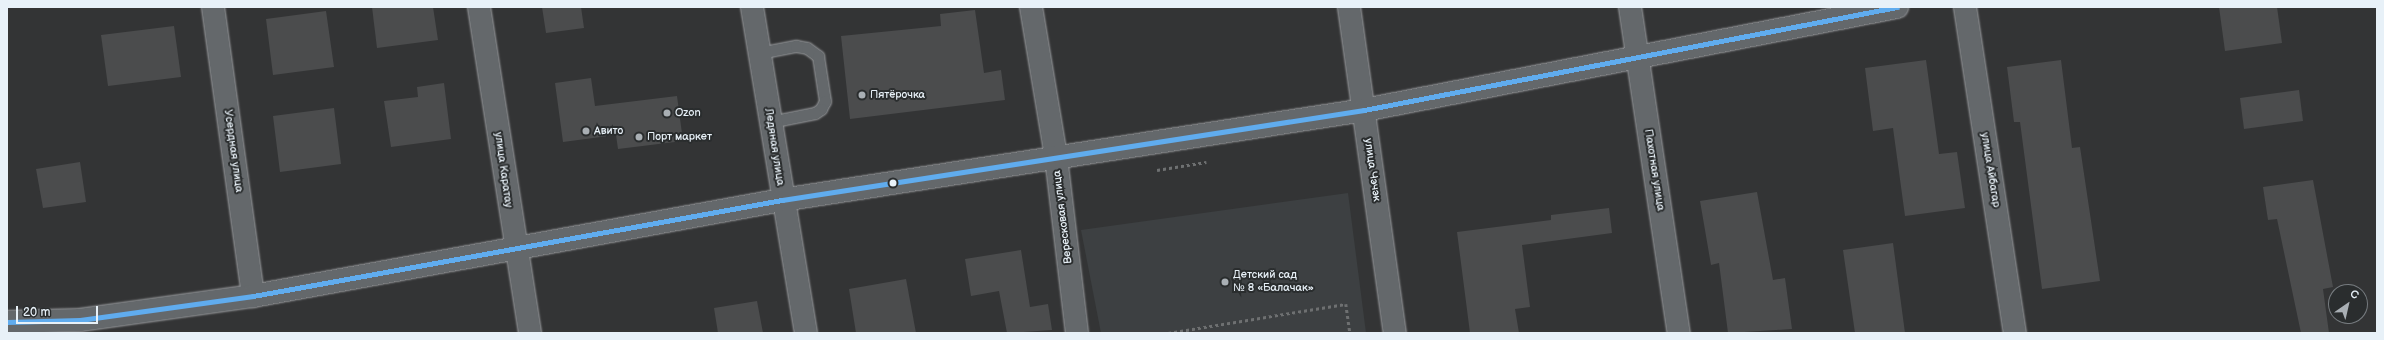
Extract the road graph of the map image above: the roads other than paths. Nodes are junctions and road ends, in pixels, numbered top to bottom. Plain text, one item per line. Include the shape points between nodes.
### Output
1 (213, 7) edge
2 (479, 7) edge
3 (752, 7) edge
4 (1031, 7) edge
5 (1349, 7) edge
6 (1630, 7) edge
7 (1897, 7) edge
8 (1965, 7) edge
9 (759, 53) junction
10 (1637, 57) junction
11 (1364, 110) junction
12 (770, 122) junction
13 (1056, 157) junction
14 (782, 200) junction
15 (515, 249) junction
16 (253, 296) junction
17 (7, 322) edge
18 (530, 333) edge
19 (806, 333) edge
20 (1077, 333) edge
21 (1395, 333) edge
22 (1679, 333) edge
23 (2015, 333) edge

1 - 16 street, Усердная улица
2 - 15 street, улица Каратау
3 - 9 street, Ледяная улица
4 - 13 street, Вересковая улица
5 - 11 street, улица Чэчэк
6 - 10 street, Пахотная улица
7 - 10 street
8 - 23 street, улица Айбагар
9 - 12 street, Ледяная улица
9 - 12 lane via 796,46 807,48 818,56 825,101 821,108 816,113
10 - 11 street
10 - 22 street, Пахотная улица
11 - 13 street
11 - 21 street, улица Чэчэк
12 - 14 street, Ледяная улица
13 - 14 street
13 - 20 street, Вересковая улица
14 - 15 street
14 - 19 street, Ледяная улица
15 - 16 street
15 - 18 street, улица Каратау
16 - 17 street via 80,320

